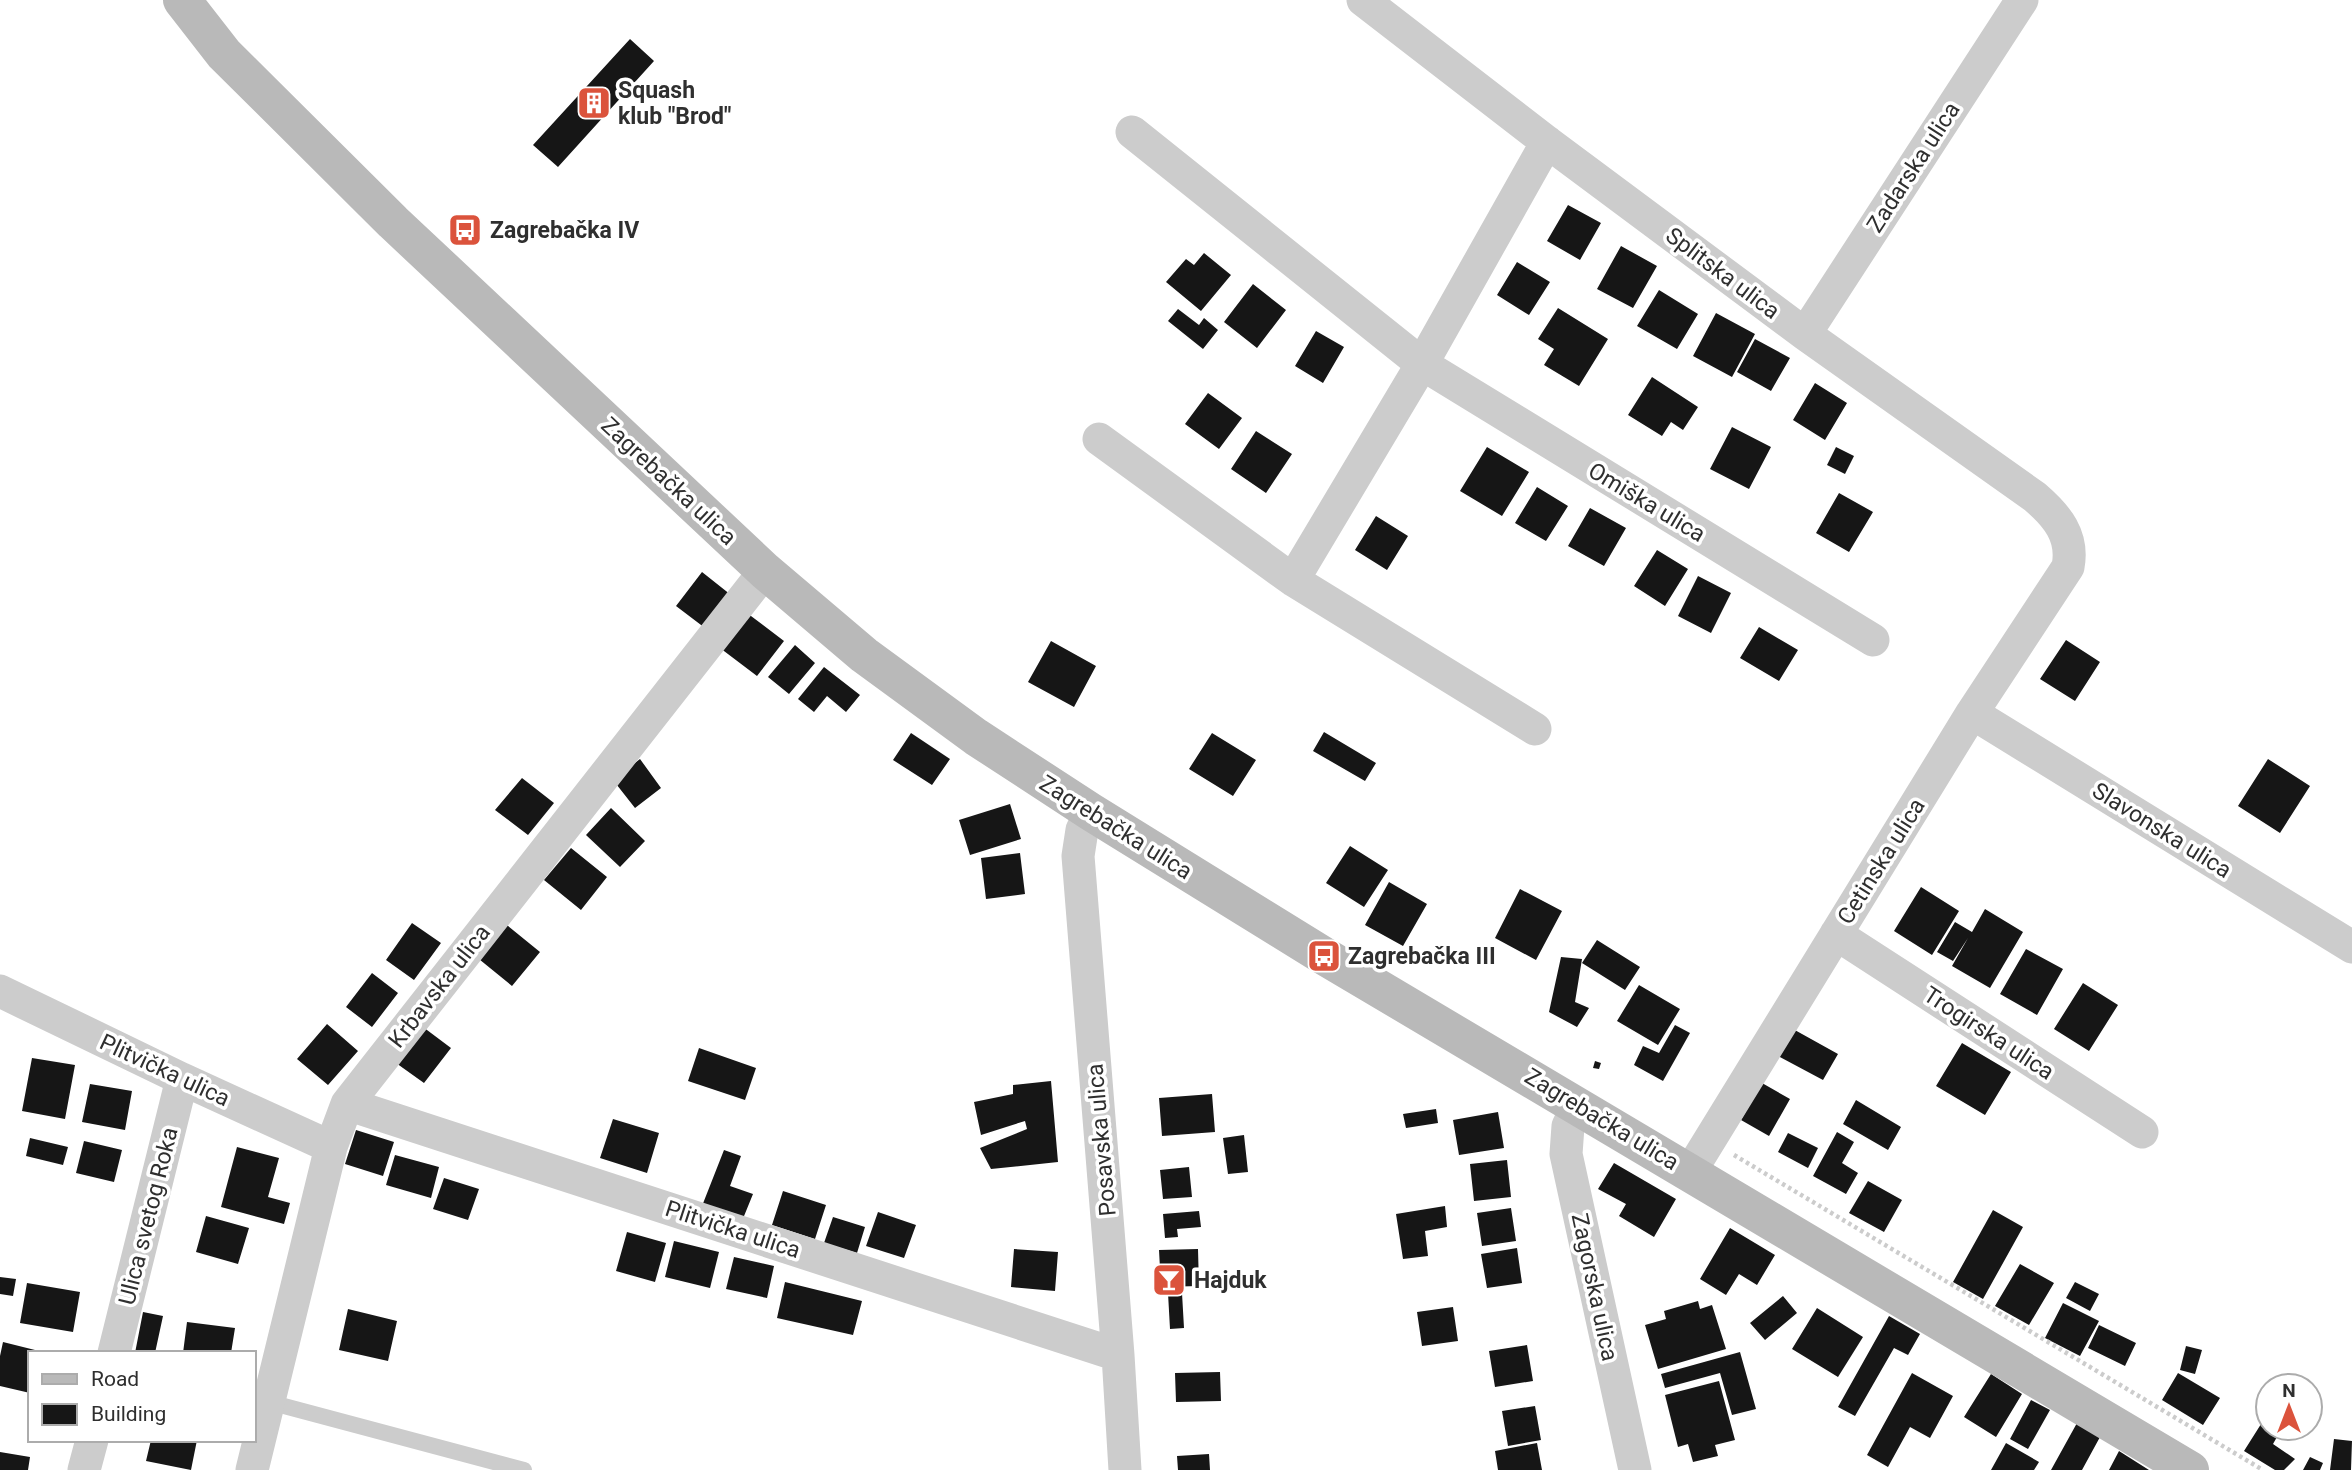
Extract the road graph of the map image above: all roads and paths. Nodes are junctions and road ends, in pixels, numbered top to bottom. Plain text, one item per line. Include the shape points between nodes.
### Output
1 (182, 0) edge
2 (1363, 0) edge
3 (2022, 0) edge
4 (1132, 132) dead end
5 (1547, 142) junction
6 (1805, 334) junction
7 (1422, 364) junction
8 (1099, 439) dead end
9 (2071, 552) joint
10 (765, 571) junction
11 (1293, 580) junction
12 (1873, 640) dead end
13 (1972, 713) junction
14 (1535, 729) dead end
15 (1091, 812) junction
16 (1836, 934) junction
17 (2352, 947) edge
18 (0, 992) edge
19 (182, 1079) junction
20 (347, 1104) junction
21 (1578, 1105) junction
22 (2142, 1132) dead end
23 (331, 1147) junction
24 (1700, 1156) junction
25 (114, 1351) edge
26 (1118, 1354) junction
27 (269, 1402) junction
28 (91, 1442) edge
29 (84, 1470) edge
30 (253, 1470) edge
31 (524, 1470) edge
32 (1125, 1470) edge
33 (1635, 1470) edge
34 (2190, 1470) edge
35 (2263, 1470) edge

1 - 10 main road, Zagrebačka ulica via 224,54 393,222
2 - 5 street, Splitska ulica
3 - 6 street, Zadarska ulica
4 - 7 street, Omiška ulica
5 - 6 street, Splitska ulica
5 - 7 street
6 - 9 street, Splitska ulica via 2035,497 2055,515
7 - 11 street
7 - 12 street, Omiška ulica
8 - 11 street
9 - 13 street, Cetinska ulica via 2068,567
10 - 15 main road, Zagrebačka ulica via 863,655
10 - 20 street, Krbavska ulica
11 - 14 street
13 - 16 street, Cetinska ulica
13 - 17 street, Slavonska ulica
15 - 21 main road, Zagrebačka ulica
15 - 26 street, Posavska ulica via 1082,830 1078,856
16 - 22 street, Trogirska ulica
16 - 24 street, Cetinska ulica
18 - 19 street, Plitvička ulica
19 - 23 street, Plitvička ulica
19 - 25 street, Ulica svetog Roka
20 - 23 street, Krbavska ulica
20 - 26 street, Plitvička ulica
21 - 24 main road, Zagrebačka ulica
21 - 33 street, Zagorska ulica via 1568,1126 1566,1154
23 - 27 street, Krbavska ulica
24 - 34 main road, Zagrebačka ulica
24 - 35 path
26 - 32 street, Posavska ulica
27 - 30 street, Krbavska ulica
27 - 31 lane
28 - 29 street

